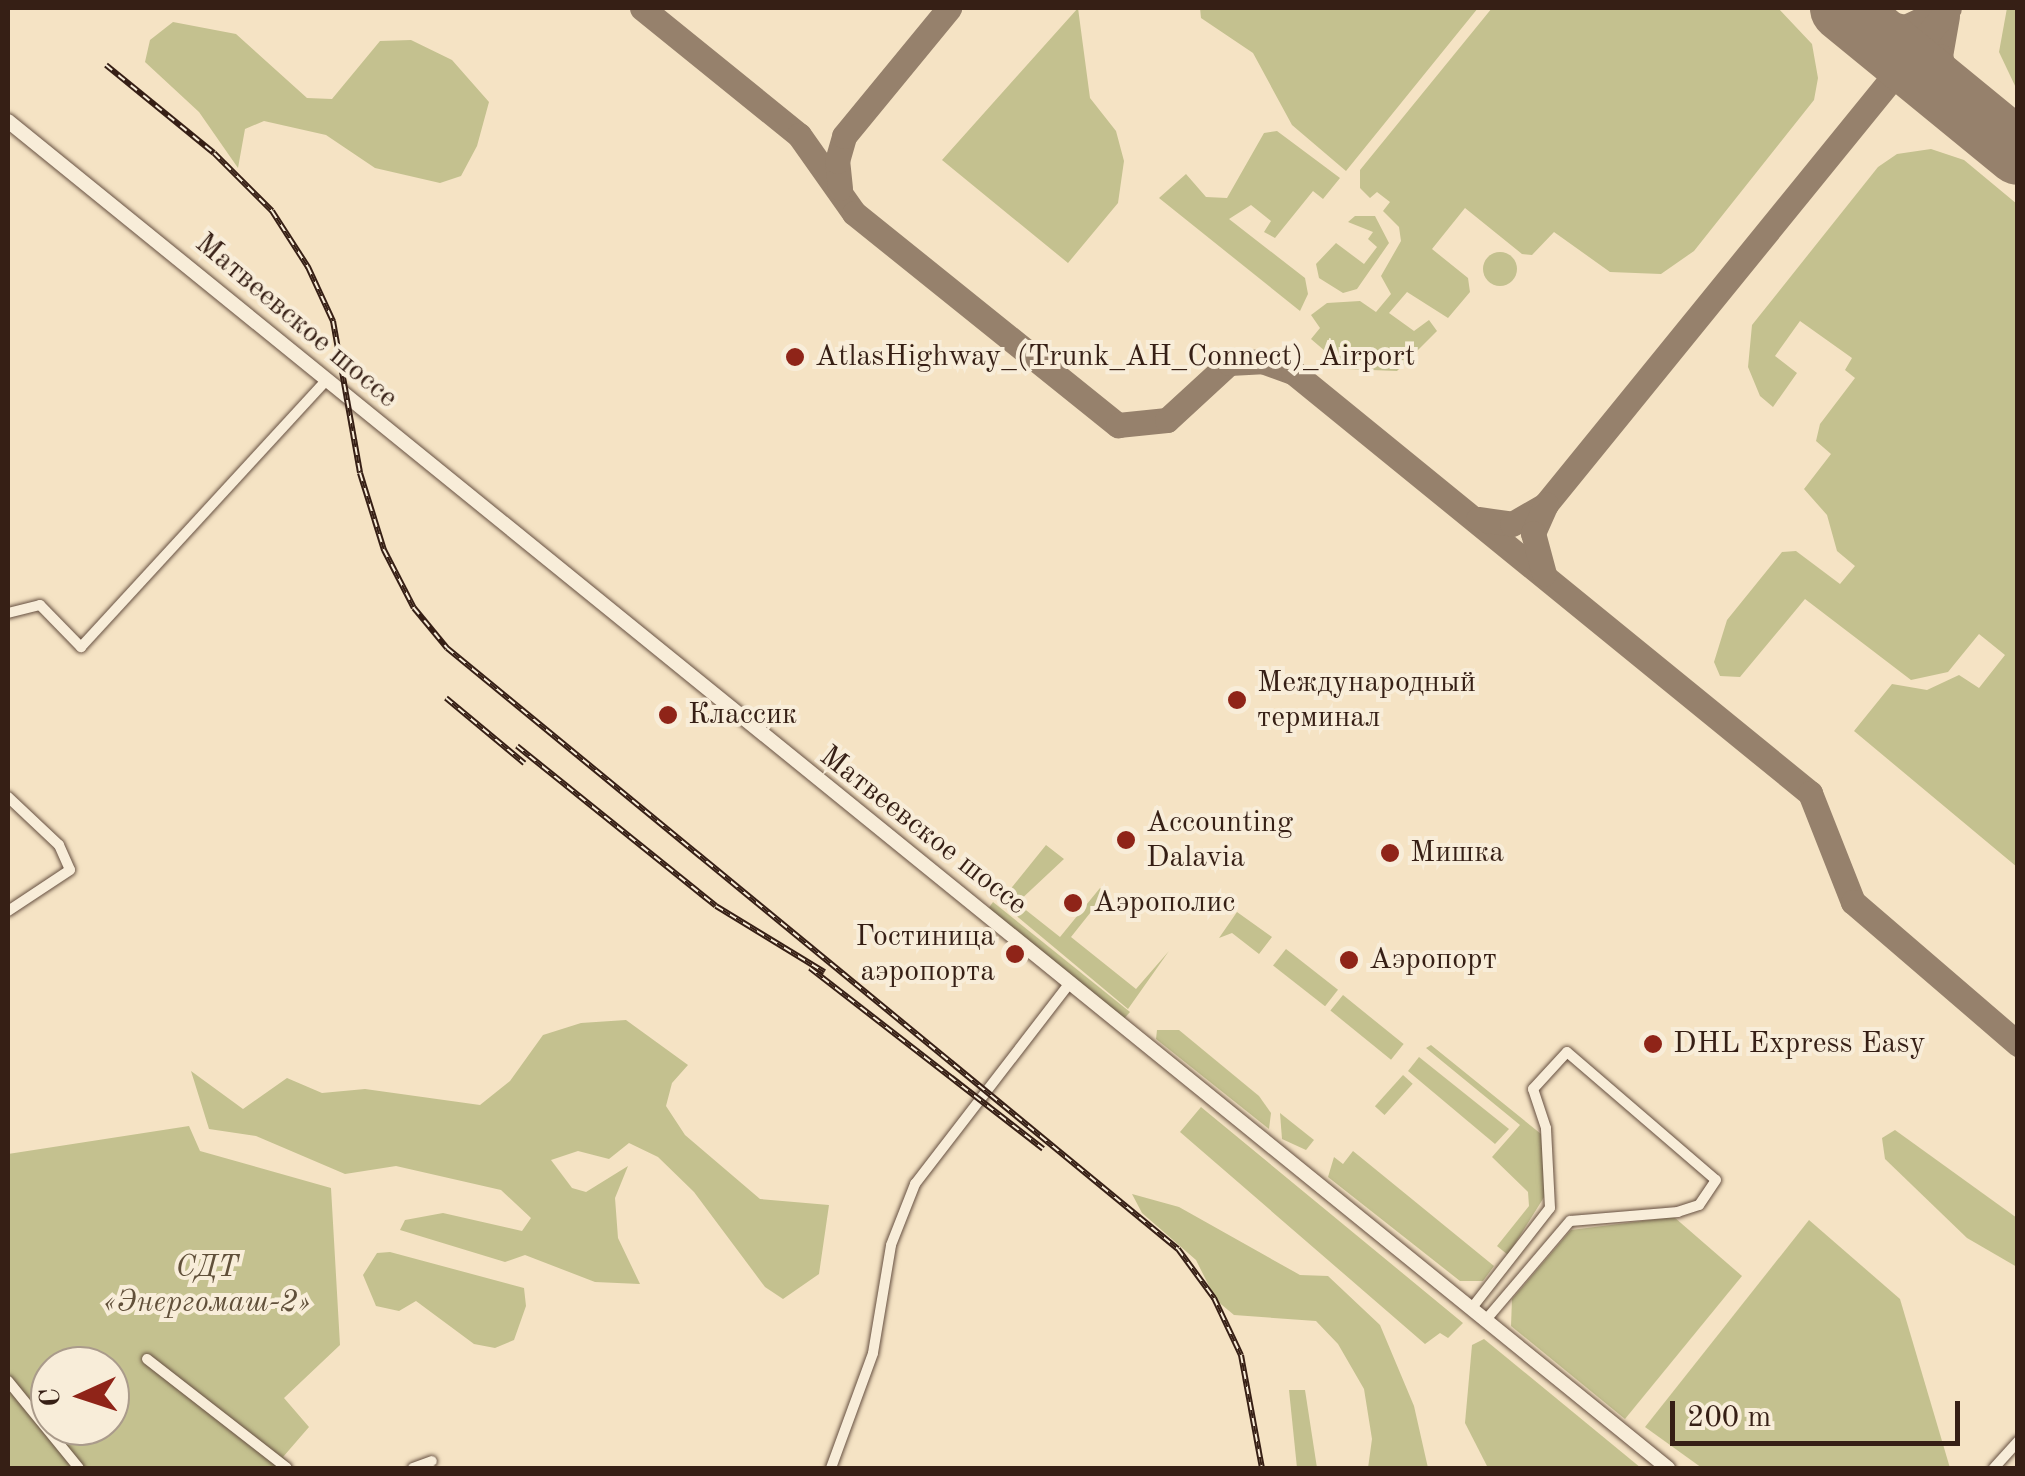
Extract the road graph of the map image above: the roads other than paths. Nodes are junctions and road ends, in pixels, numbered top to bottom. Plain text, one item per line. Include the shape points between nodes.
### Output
1 (8, 122) edge
2 (326, 380) junction
3 (8, 613) edge
4 (8, 797) edge
5 (8, 911) edge
6 (1069, 984) junction
7 (1471, 1309) junction
8 (1485, 1321) junction
9 (147, 1359) dead end
10 (8, 1381) edge
11 (2018, 1441) edge
12 (432, 1460) dead end
13 (79, 1468) edge
14 (287, 1468) edge
15 (413, 1468) edge
16 (831, 1468) edge
17 (1668, 1468) edge
18 (1994, 1468) edge

1 - 2 main road, Матвеевское шоссе
2 - 3 street via 81,647 40,604
2 - 6 main road, Матвеевское шоссе
4 - 5 street via 59,845 70,870
6 - 7 main road, Матвеевское шоссе
6 - 16 street via 915,1184 890,1246 874,1353
7 - 8 main road, Матвеевское шоссе
7 - 8 street via 1550,1208 1546,1128 1532,1089 1567,1052 1716,1180 1699,1205 1678,1212 1570,1221
8 - 17 main road, Матвеевское шоссе
9 - 14 street
10 - 13 street
11 - 18 street
12 - 15 street

